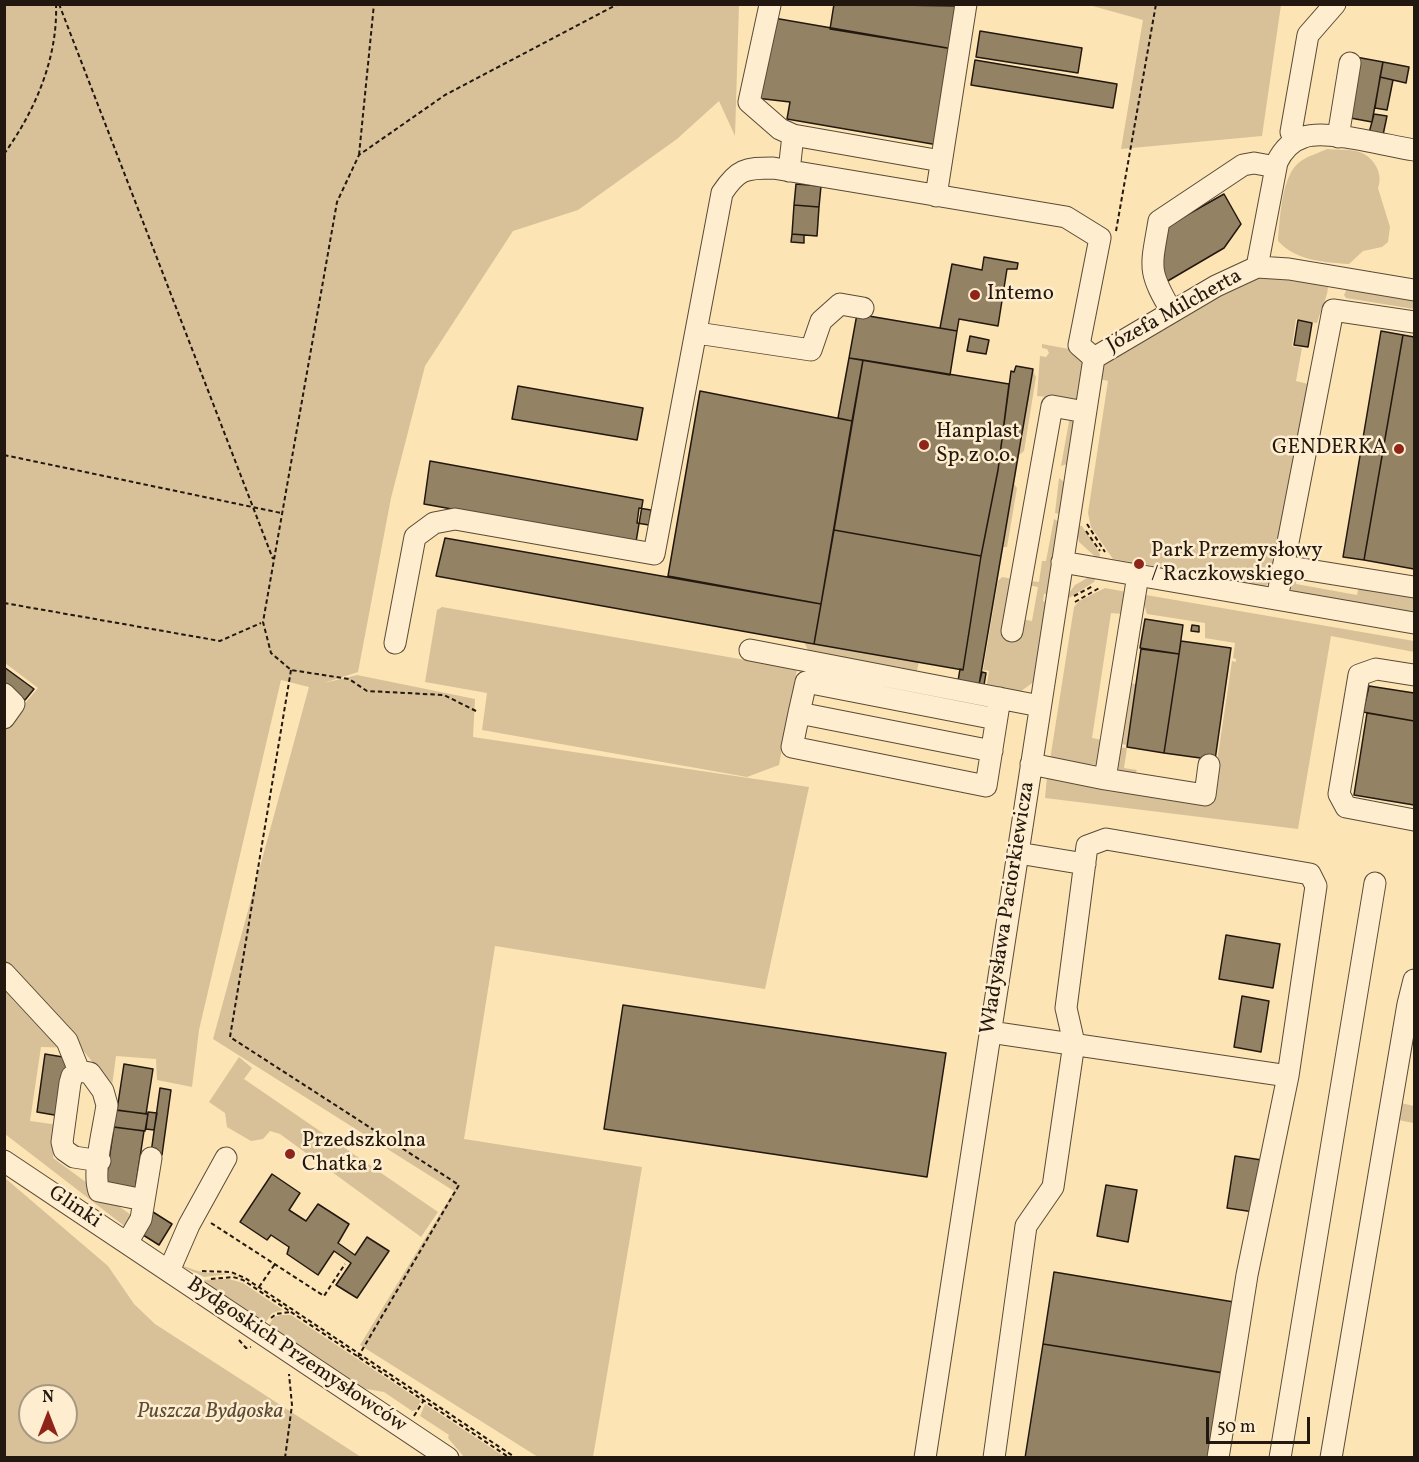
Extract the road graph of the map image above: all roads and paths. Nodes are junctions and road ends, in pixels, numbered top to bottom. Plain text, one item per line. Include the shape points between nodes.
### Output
1 (58, 4) edge
2 (374, 4) edge
3 (618, 4) edge
4 (966, 4) edge
5 (1156, 4) edge
6 (1335, 4) edge
7 (770, 5) edge
8 (1350, 63) dead end
9 (793, 135) junction
10 (1338, 137) junction
11 (1295, 140) junction
12 (1414, 150) edge
13 (4, 154) edge
14 (359, 155) junction
15 (941, 161) junction
16 (1276, 167) junction
17 (789, 171) junction
18 (936, 196) junction
19 (1116, 231) dead end
20 (1257, 267) junction
21 (1339, 278) junction
22 (1414, 290) edge
23 (863, 308) dead end
24 (1333, 310) junction
25 (1172, 312) junction
26 (1414, 322) edge
27 (698, 333) junction
28 (1094, 358) junction
29 (1085, 412) junction
30 (4, 455) edge
31 (1041, 469) junction
32 (1076, 475) junction
33 (252, 506) junction
34 (282, 513) junction
35 (1086, 517) dead end
36 (273, 561) junction
37 (1062, 562) junction
38 (1284, 566) junction
39 (1107, 570) junction
40 (1138, 575) junction
41 (1414, 587) edge
42 (1277, 599) junction
43 (4, 603) edge
44 (1071, 608) dead end
45 (263, 622) junction
46 (1414, 623) edge
47 (1012, 631) dead end
48 (395, 643) dead end
49 (750, 650) dead end
50 (291, 670) junction
51 (1414, 675) edge
52 (4, 694) edge
53 (1000, 698) junction
54 (1040, 706) junction
55 (476, 711) dead end
56 (799, 713) junction
57 (4, 718) edge
58 (996, 719) junction
59 (992, 751) junction
60 (1031, 764) junction
61 (1209, 765) dead end
62 (1105, 779) junction
63 (1414, 820) edge
64 (1018, 853) junction
65 (1085, 864) junction
66 (1375, 883) dead end
67 (4, 973) edge
68 (1414, 980) edge
69 (990, 1032) junction
70 (1074, 1043) junction
71 (79, 1071) junction
72 (1287, 1076) junction
73 (151, 1158) dead end
74 (226, 1158) dead end
75 (100, 1161) junction
76 (8, 1168) edge
77 (144, 1200) junction
78 (206, 1220) dead end
79 (127, 1243) junction
80 (144, 1255) joint
81 (275, 1264) junction
82 (345, 1264) dead end
83 (199, 1270) dead end
84 (169, 1271) junction
85 (207, 1279) dead end
86 (259, 1287) junction
87 (359, 1355) junction
88 (289, 1369) dead end
89 (425, 1399) junction
90 (412, 1419) dead end
91 (285, 1458) edge
92 (448, 1458) edge
93 (510, 1458) edge
94 (516, 1458) edge
95 (925, 1458) edge
96 (994, 1458) edge
97 (1218, 1458) edge
98 (1280, 1458) edge
99 (1331, 1458) edge

1 - 13 path via 57,30 44,82
1 - 33 path
2 - 14 path
3 - 14 path via 444,95
4 - 15 street
5 - 19 path
6 - 11 street via 1308,35 1291,132
7 - 9 street via 749,102
8 - 10 street
9 - 15 street
9 - 17 street
10 - 11 street via 1310,135
10 - 12 street
11 - 16 street via 1282,152
14 - 34 path via 337,202
15 - 18 street
16 - 20 street
16 - 25 street via 1243,165 1159,221 1151,265 1155,283
17 - 18 street
17 - 27 street via 750,168 735,174 722,193
18 - 28 street via 1066,217 1100,238 1079,345
20 - 21 street
20 - 25 street, Józefa Milcherta
21 - 22 street
21 - 24 street
23 - 27 street via 840,304 821,321 812,350
24 - 26 street
24 - 38 street
25 - 28 street, Józefa Milcherta
27 - 48 street via 654,554 455,519 434,523 415,537
28 - 29 street, Władysława Paciorkiewicza
29 - 31 street via 1052,406
29 - 32 street, Władysława Paciorkiewicza
30 - 33 path
31 - 32 street
31 - 47 street
32 - 37 street, Władysława Paciorkiewicza
33 - 34 path
33 - 36 path
34 - 36 path
35 - 39 path via 1108,557
36 - 45 path
37 - 39 street
37 - 54 street, Władysława Paciorkiewicza
38 - 41 street
38 - 42 street
39 - 40 street
39 - 44 path via 1104,586 1078,599
40 - 42 street
40 - 62 street
42 - 46 street
43 - 45 path via 220,641
45 - 50 path via 271,653
49 - 53 street
50 - 55 path via 349,679 367,691 444,695
50 - 87 path via 230,1037 459,1185
51 - 63 street via 1376,669 1359,675 1339,794 1346,807
52 - 57 street via 14,704
53 - 54 street
53 - 58 street
54 - 60 street, Władysława Paciorkiewicza
56 - 58 street via 806,682
56 - 59 street
56 - 59 street via 792,747 986,786
58 - 59 street
60 - 62 street
60 - 64 street, Władysława Paciorkiewicza
61 - 62 street via 1205,795
64 - 65 street
64 - 69 street, Władysława Paciorkiewicza
65 - 70 street via 1066,1008
65 - 72 street via 1087,846 1106,839 1310,873 1316,886
66 - 98 street
67 - 71 street via 67,1041
68 - 99 street
69 - 70 street
69 - 95 street, Władysława Paciorkiewicza
70 - 72 street
70 - 96 street via 1053,1187 1026,1226
71 - 75 street via 90,1073 106,1099
71 - 75 street via 70,1083 64,1150 74,1157
72 - 97 street via 1247,1275
73 - 77 street
74 - 84 street
75 - 77 street via 99,1191
76 - 79 street, Glinki
77 - 79 street via 141,1219
78 - 81 path
79 - 80 street, Glinki
80 - 84 street, Bydgoskich Przemysłowców
81 - 82 path via 324,1296
81 - 86 path
83 - 86 path via 237,1274
84 - 92 street, Bydgoskich Przemysłowców
85 - 87 path via 243,1280
86 - 87 path
87 - 89 path
88 - 91 path via 292,1404
89 - 90 path
89 - 93 path
89 - 94 path

